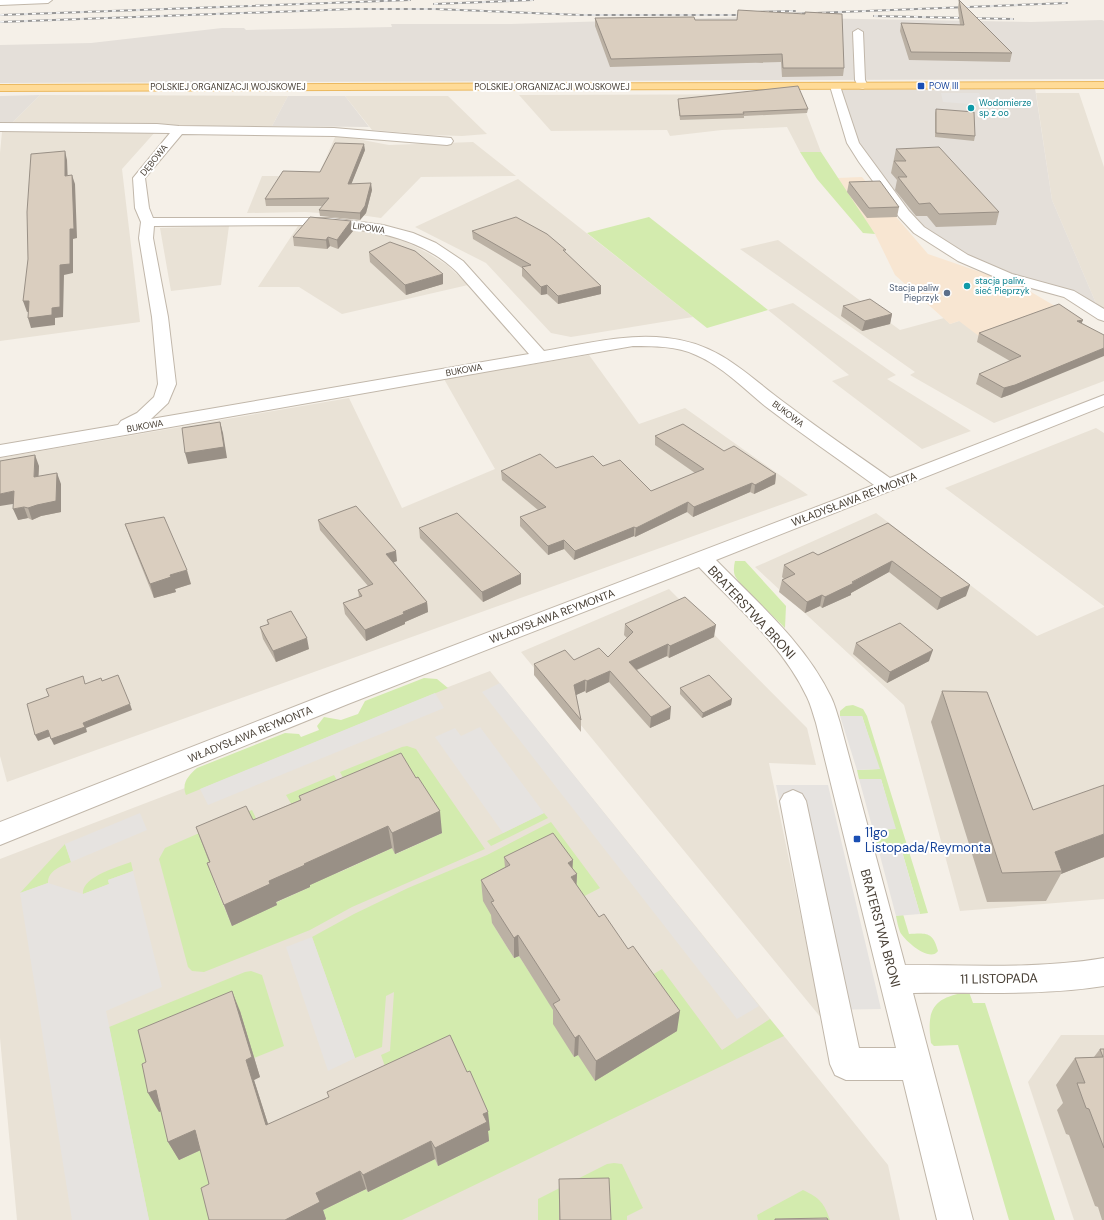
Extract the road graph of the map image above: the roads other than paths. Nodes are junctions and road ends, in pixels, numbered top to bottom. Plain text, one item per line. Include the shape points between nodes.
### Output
1 (48, 0) edge
2 (0, 2) edge
3 (858, 32) dead end
4 (1104, 85) edge
5 (835, 86) junction
6 (863, 86) junction
7 (0, 88) edge
8 (0, 127) edge
9 (179, 130) junction
10 (447, 141) dead end
11 (148, 222) junction
12 (1104, 316) edge
13 (540, 357) junction
14 (1104, 400) edge
15 (113, 431) junction
16 (0, 451) edge
17 (888, 486) junction
18 (702, 558) junction
19 (793, 801) dead end
20 (0, 834) edge
21 (1104, 972) edge
22 (894, 979) junction
23 (915, 1064) junction
24 (955, 1220) edge

1 - 2 street
3 - 6 street via 860,80
4 - 6 main road, POLSKIEJ ORGANIZACJI WOJSKOWEJ
5 - 6 main road, POLSKIEJ ORGANIZACJI WOJSKOWEJ
5 - 7 main road, POLSKIEJ ORGANIZACJI WOJSKOWEJ
5 - 12 street via 853,142 904,214 919,230 963,258 1007,277 1069,294
8 - 9 street
9 - 10 street via 334,132
9 - 11 street, DĘBOWA via 139,178 142,208
11 - 13 street, LIPOWA via 331,222 380,228 407,236 428,245 453,261
11 - 15 street, DĘBOWA via 146,238 160,317 167,384 162,400 143,417
13 - 15 street, BUKOWA
13 - 17 street, BUKOWA via 633,341 657,341 690,347 720,362
14 - 17 street, WŁADYSŁAWA REYMONTA
15 - 16 street, BUKOWA
17 - 18 street, WŁADYSŁAWA REYMONTA
18 - 20 street, WŁADYSŁAWA REYMONTA
18 - 22 street, BRATERSTWA BRONI via 778,637 820,698
19 - 23 street via 846,1064
21 - 22 street, 11 LISTOPADA via 1034,978
22 - 23 street, BRATERSTWA BRONI
23 - 24 street, BRATERSTWA BRONI

